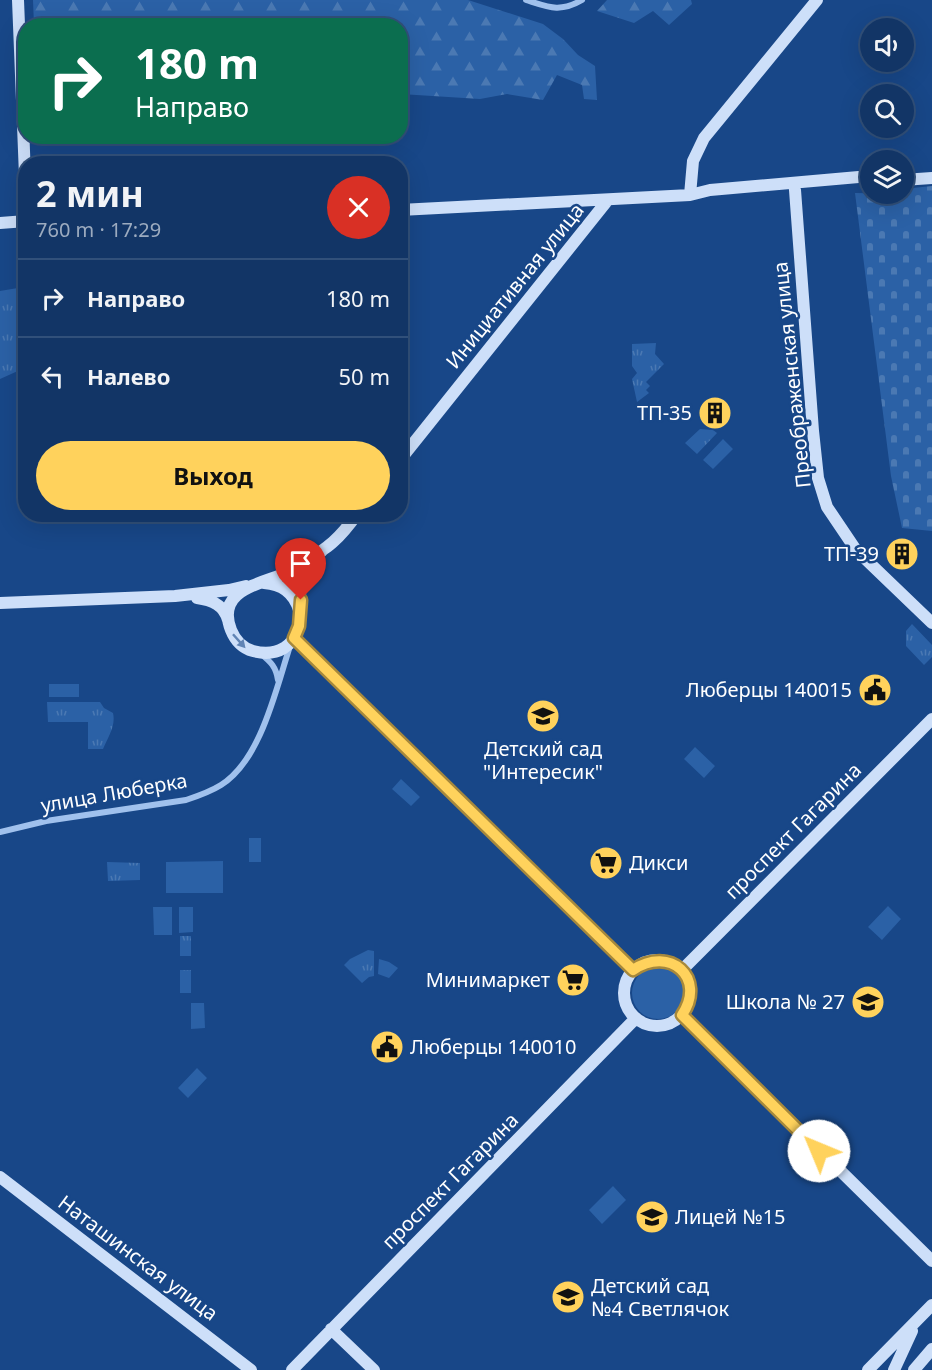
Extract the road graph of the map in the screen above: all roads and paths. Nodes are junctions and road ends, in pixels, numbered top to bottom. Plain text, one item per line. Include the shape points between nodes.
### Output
1 (18, 0) edge
2 (526, 0) edge
3 (582, 0) edge
4 (817, 0) edge
5 (19, 18) edge
6 (932, 170) edge
7 (914, 172) edge
8 (860, 177) edge
9 (932, 177) edge
10 (914, 179) edge
11 (860, 184) edge
12 (795, 190) junction
13 (690, 195) junction
14 (607, 201) junction
15 (408, 210) edge
16 (18, 219) edge
17 (0, 223) edge
18 (408, 450) edge
19 (350, 522) edge
20 (321, 551) junction
21 (255, 584) junction
22 (175, 596) junction
23 (0, 603) edge
24 (300, 618) junction
25 (228, 620) junction
26 (932, 623) edge
27 (292, 640) junction
28 (259, 653) junction
29 (278, 683) junction
30 (932, 719) edge
31 (0, 832) edge
32 (633, 970) junction
33 (681, 970) junction
34 (682, 1015) junction
35 (636, 1018) junction
36 (0, 1177) edge
37 (932, 1261) edge
38 (932, 1305) edge
39 (919, 1319) junction
40 (331, 1329) junction
41 (932, 1349) edge
42 (251, 1370) edge
43 (292, 1370) edge
44 (374, 1370) edge
45 (868, 1370) edge
46 (894, 1370) edge
47 (914, 1370) edge

1 - 5 street
2 - 3 street via 561,9
4 - 13 street via 704,138 693,161
6 - 7 street
8 - 13 street, Инициативная улица
9 - 10 street
11 - 12 street, Инициативная улица
12 - 13 street, Инициативная улица via 711,198
12 - 26 street, Преображенская улица via 818,478 827,507 856,550
13 - 14 street, Инициативная улица
14 - 15 street
14 - 18 street, Инициативная улица
16 - 17 street
19 - 20 street
20 - 21 street via 291,571
20 - 24 street via 304,572
21 - 22 street
21 - 24 street via 282,586 296,602
21 - 25 street via 236,596
22 - 23 street
22 - 25 street via 214,603 224,610
24 - 27 street
25 -> 28 street via 240,645
27 - 28 street via 276,652
27 - 29 street, улица Люберка
27 - 32 street
28 - 29 street via 272,663
29 - 31 street, улица Люберка via 248,758 237,772 204,794
30 - 33 street, проспект Гагарина
32 - 33 street via 644,962 657,960 671,962
32 - 35 street via 624,989 629,1010
33 - 34 street via 687,978 690,998
34 - 35 street via 655,1026
34 - 37 street
35 - 40 street, проспект Гагарина
36 - 42 street, Наташинская улица
38 - 39 street
39 - 45 street
39 - 46 street
40 - 43 street, проспект Гагарина
40 - 44 street
41 - 47 street

